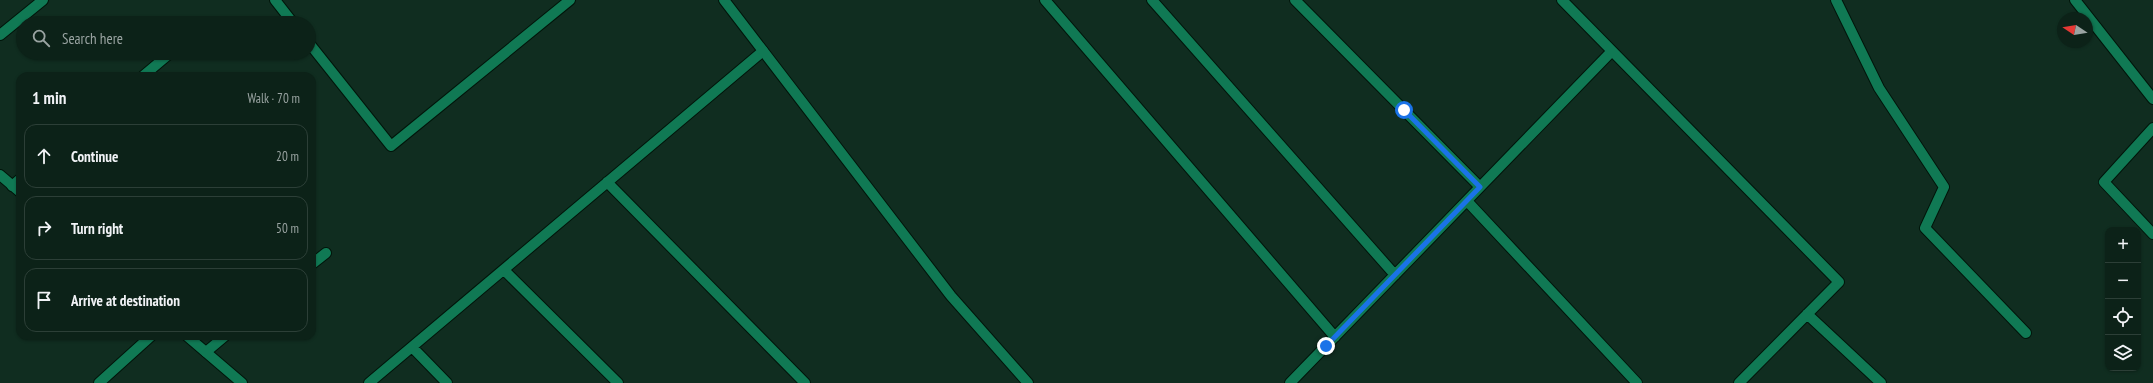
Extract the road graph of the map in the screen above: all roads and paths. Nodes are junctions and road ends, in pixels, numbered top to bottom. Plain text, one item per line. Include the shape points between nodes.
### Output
1 (43, 0) edge
2 (275, 0) edge
3 (570, 0) edge
4 (724, 0) edge
5 (1045, 0) edge
6 (1152, 0) edge
7 (1295, 0) edge
8 (1562, 0) edge
9 (1836, 0) edge
10 (2075, 0) edge
11 (23, 16) edge
12 (288, 16) edge
13 (16, 22) edge
14 (0, 35) edge
15 (763, 51) junction
16 (1612, 51) junction
17 (316, 52) edge
18 (162, 60) edge
19 (148, 72) edge
20 (2153, 99) edge
21 (2153, 128) edge
22 (0, 175) edge
23 (607, 182) junction
24 (16, 185) edge
25 (1480, 187) junction
26 (1466, 201) junction
27 (2153, 234) edge
28 (326, 253) dead end
29 (316, 261) edge
30 (504, 270) junction
31 (1395, 275) junction
32 (1807, 314) junction
33 (2026, 333) dead end
34 (1335, 337) junction
35 (147, 340) edge
36 (192, 340) edge
37 (220, 340) edge
38 (412, 347) junction
39 (206, 352) junction
40 (99, 383) edge
41 (242, 383) edge
42 (369, 383) edge
43 (447, 383) edge
44 (618, 383) edge
45 (805, 383) edge
46 (1028, 383) edge
47 (1290, 383) edge
48 (1637, 383) edge
49 (1739, 383) edge
50 (1881, 383) edge

1 - 11 street
2 - 12 street
3 - 17 street via 391,146
4 - 15 street
5 - 34 street
6 - 31 street
7 - 25 street
8 - 16 street
9 - 33 street via 1879,88 1944,187 1925,228
10 - 20 street
13 - 14 street
15 - 23 street
15 - 46 street via 951,296
16 - 25 street
16 - 32 street via 1839,282
18 - 19 street
21 - 27 street via 2104,182
22 - 24 street
23 - 30 street
23 - 45 street
25 - 26 street
26 - 31 street
26 - 48 street
28 - 29 street
30 - 38 street
30 - 44 street
31 - 34 street
32 - 49 street
32 - 50 street
34 - 47 street
35 - 40 street
36 - 39 street
37 - 39 street
38 - 42 street
38 - 43 street
39 - 41 street

